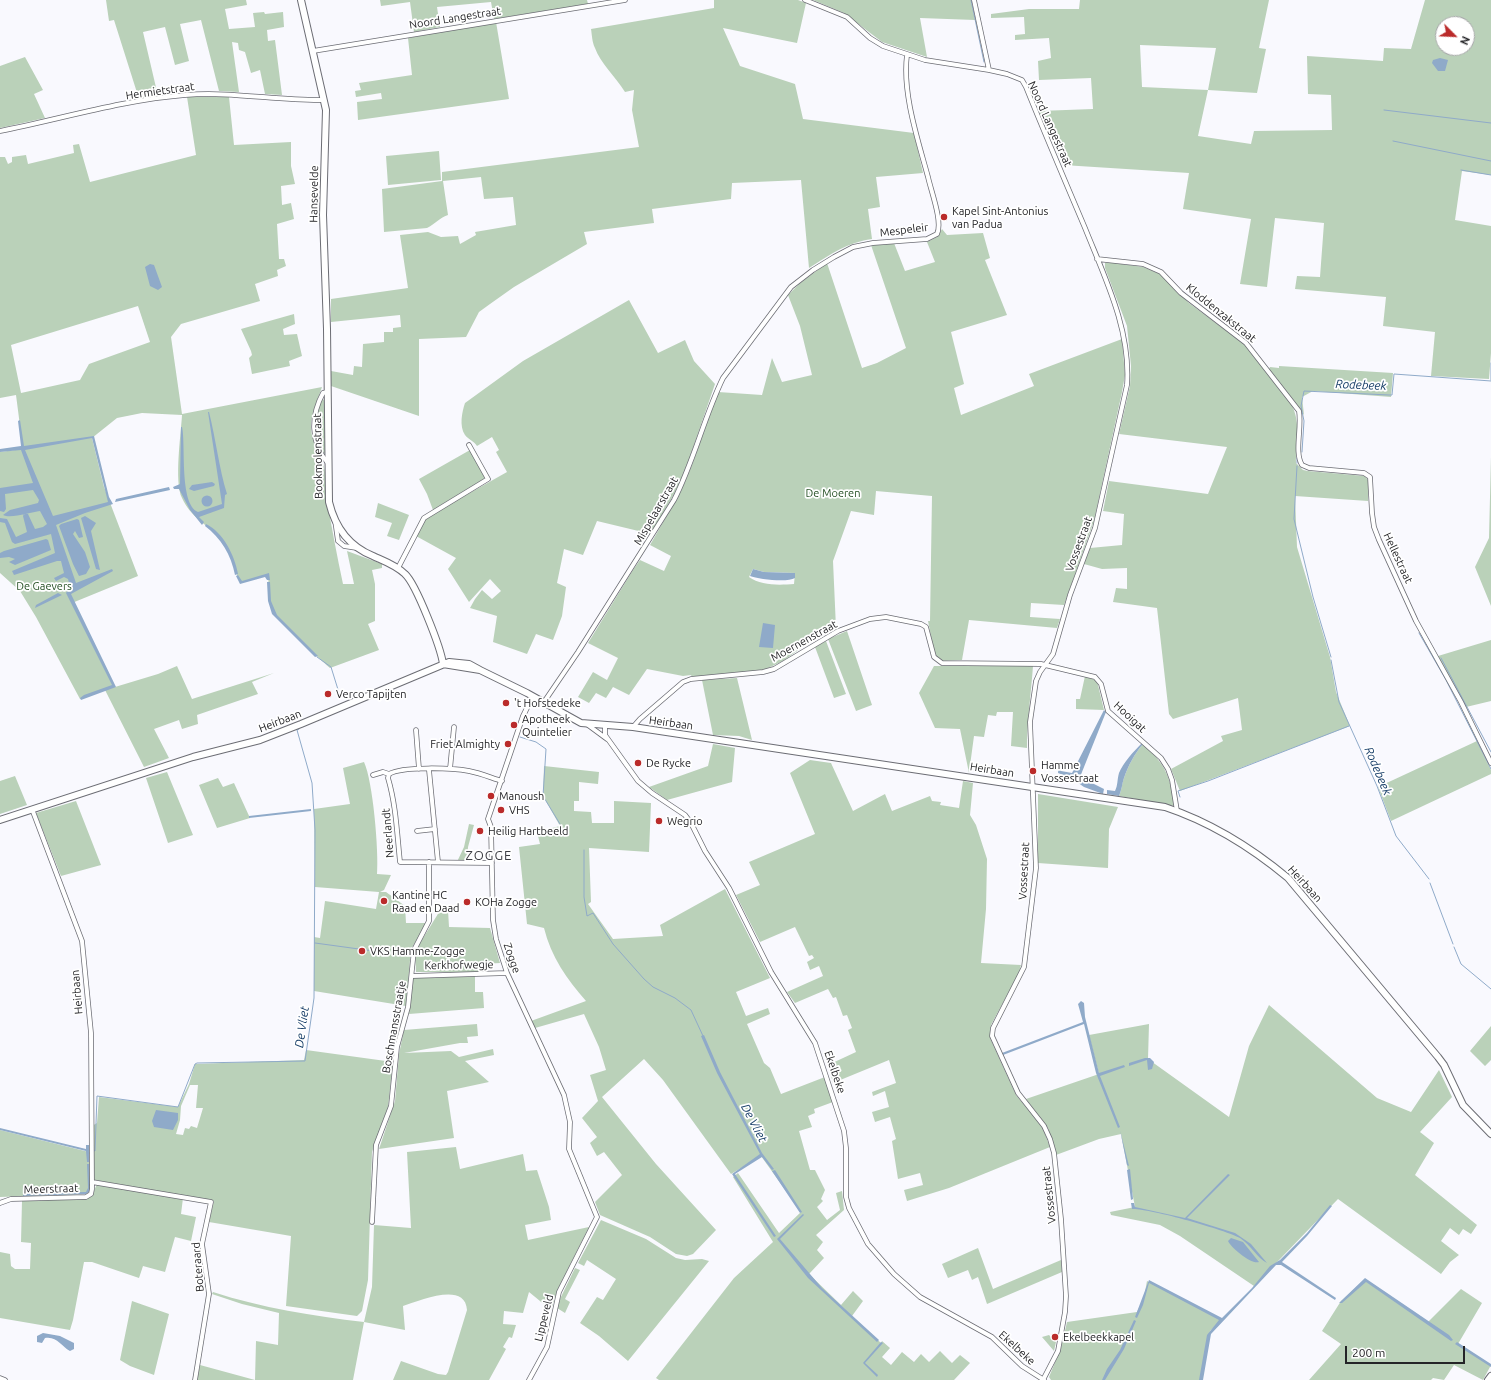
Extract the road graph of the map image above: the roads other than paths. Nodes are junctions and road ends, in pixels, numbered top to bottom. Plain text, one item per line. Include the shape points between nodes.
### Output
1 (300, 0) edge
2 (624, 0) edge
3 (805, 0) edge
4 (974, 0) edge
5 (313, 51) junction
6 (907, 54) junction
7 (989, 70) junction
8 (324, 100) junction
9 (0, 131) edge
10 (1097, 259) junction
11 (780, 301) joint
12 (1123, 327) joint
13 (327, 392) junction
14 (1294, 402) joint
15 (469, 445) dead end
16 (327, 462) junction
17 (398, 568) junction
18 (444, 664) junction
19 (1046, 664) junction
20 (533, 696) junction
21 (544, 702) junction
22 (588, 725) junction
23 (605, 726) junction
24 (454, 727) dead end
25 (633, 727) junction
26 (416, 730) dead end
27 (610, 742) junction
28 (1491, 763) edge
29 (419, 769) junction
30 (450, 769) junction
31 (429, 770) junction
32 (389, 774) junction
33 (373, 775) dead end
34 (502, 781) junction
35 (1032, 786) junction
36 (32, 810) junction
37 (1177, 811) junction
38 (0, 820) edge
39 (435, 829) junction
40 (417, 831) dead end
41 (429, 862) junction
42 (438, 862) junction
43 (492, 863) junction
44 (507, 973) junction
45 (412, 976) junction
46 (1491, 1134) edge
47 (92, 1182) junction
48 (0, 1204) edge
49 (597, 1217) joint
50 (372, 1222) dead end
51 (1491, 1376) edge
52 (0, 1378) edge
53 (5, 1380) edge
54 (195, 1380) edge
55 (529, 1380) edge
56 (1043, 1380) edge
57 (1488, 1380) edge

1 - 5 main road, Hansevelde
2 - 5 street, Noord Langestraat
3 - 6 street, Noord Langestraat via 847,18 875,43
4 - 7 street
5 - 8 main road, Hansevelde
6 - 7 street, Noord Langestraat via 925,60
6 - 11 street, Mespeleir via 905,71 911,106 940,229 937,234 927,238 853,247 813,270 791,287
7 - 10 street, Noord Langestraat via 1018,78 1026,87
8 - 9 street, Hermietstraat via 219,94 184,95 126,104
8 - 13 main road, Hansevelde via 326,119 323,227
10 - 12 street, Noord Langestraat
10 - 14 street, Kloddenzakstraat via 1143,264 1161,272 1181,294 1246,343
11 - 21 street, Mispelaarstraat via 723,378 684,481 674,500
12 - 19 street, Vossestraat via 1128,370 1127,385 1100,511 1070,595 1053,654
13 - 16 main road, Bookmolenstraat
13 - 16 street via 320,398 314,420 316,438
14 - 28 street, Hellestraat via 1301,420 1298,455 1302,465 1309,468 1364,473 1370,477 1372,513 1379,540 1416,620
15 - 17 street via 488,479 424,518
16 - 17 main road, Bookmolenstraat via 328,495 335,520 347,539 357,548
17 - 18 main road, Bookmolenstraat via 414,587
18 - 20 main road, Heirbaan via 480,670
18 - 36 main road, Heirbaan via 260,740 193,757
19 - 25 street, Moernenstraat via 942,663 934,657 926,626 879,618 838,631 774,669 683,682
19 - 35 street, Vossestraat via 1037,678 1030,717
19 - 37 street, Hooigat via 1088,674 1099,680 1108,711 1161,758 1168,769
20 - 21 main road, Heirbaan
20 - 34 street, Zogge via 523,716
21 - 22 main road, Heirbaan via 572,719
22 - 23 main road, Heirbaan
22 - 27 street, Ekelbeke
23 - 25 main road, Heirbaan
23 - 27 street, Ekelbeke via 604,732
24 - 30 street
25 - 35 main road, Heirbaan
26 - 29 street
27 - 56 street, Ekelbeke via 638,781 685,815 691,823 705,851 729,888 771,972 815,1043 846,1139 846,1197 868,1244 920,1297 992,1337 1022,1366
29 - 31 street
29 - 32 street via 402,769
30 - 31 street
30 - 34 street via 471,771
31 - 39 street
32 - 33 street via 383,772
32 - 41 street, Neerlandt via 396,806 400,862
34 - 43 street, Zogge via 488,819 491,827
35 - 37 main road, Heirbaan
35 - 56 street, Vossestraat via 1036,868 1024,967 993,1028 992,1036 1018,1093 1044,1126 1054,1153 1064,1265 1065,1312 1058,1351
36 - 38 main road, Heirbaan
36 - 47 street, Heirbaan via 82,941 91,1033
37 - 46 main road, Heirbaan via 1245,846 1288,878 1438,1057 1463,1104
39 - 40 street
39 - 42 street
41 - 42 street, Neerlandt
41 - 45 street via 429,923 414,950
42 - 43 street, Neerlandt
43 - 44 street, Zogge via 494,930
44 - 45 street, Kerkhofwegje
44 - 49 street, Zogge via 564,1095 570,1122 569,1149
45 - 50 street, Boschmansstraatje via 408,1008 397,1047 391,1106 376,1145
47 - 48 street, Meerstraat via 91,1194 86,1197 11,1199
47 - 54 street, Boteraard via 211,1202 202,1244 209,1294
49 - 55 street, Lippeveld via 560,1292 547,1347
51 - 57 main road
52 - 53 street

